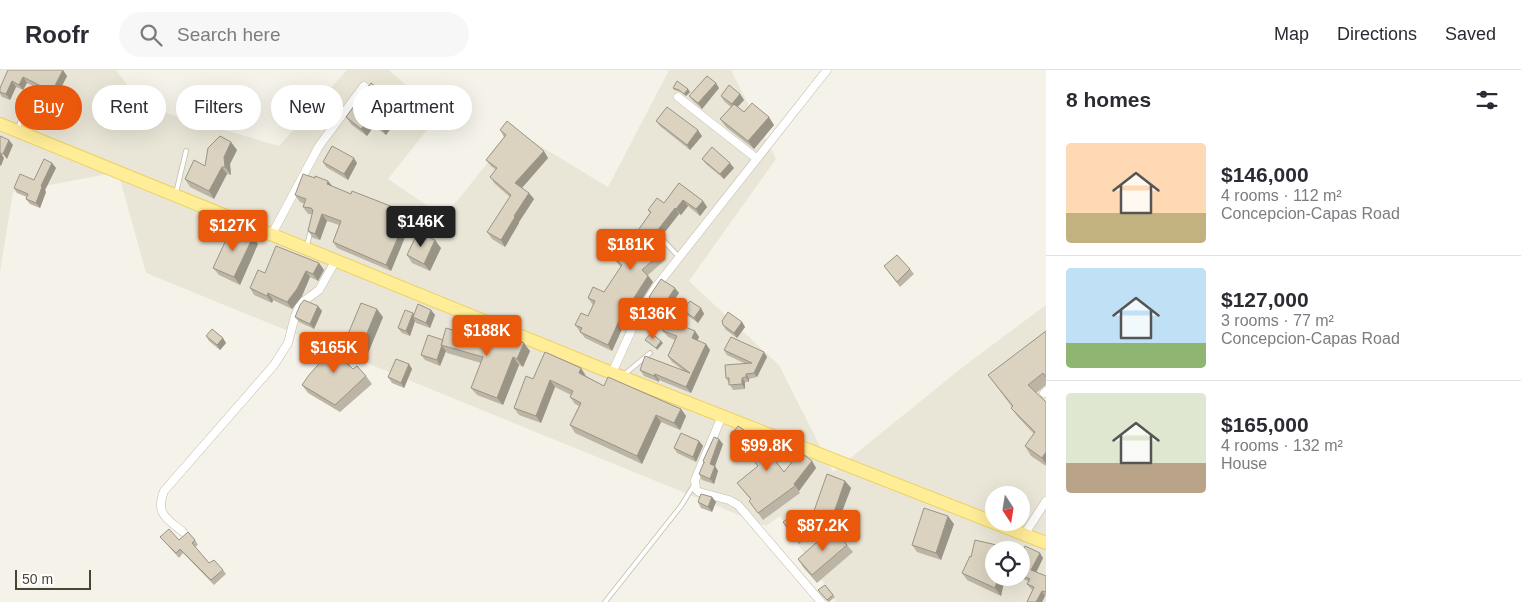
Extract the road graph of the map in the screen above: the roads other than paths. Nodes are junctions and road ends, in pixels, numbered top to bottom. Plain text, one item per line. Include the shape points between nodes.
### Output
1 (827, 70) edge
2 (678, 97) dead end
3 (353, 101) edge
4 (0, 124) edge
5 (17, 131) joint
6 (186, 151) dead end
7 (756, 158) junction
8 (176, 195) junction
9 (312, 226) edge
10 (272, 234) junction
11 (664, 241) dead end
12 (306, 248) junction
13 (679, 257) junction
14 (336, 260) junction
15 (644, 305) junction
16 (674, 321) edge
17 (650, 353) dead end
18 (617, 375) junction
19 (722, 416) junction
20 (694, 485) junction
21 (1046, 501) edge
22 (183, 532) dead end
23 (1024, 535) junction
24 (1046, 543) edge
25 (605, 602) edge
26 (821, 602) edge

1 - 7 street
2 - 7 street
3 - 10 street via 319,146
4 - 5 main road
5 - 8 main road
6 - 8 lane
7 - 13 street
8 - 10 main road
9 - 12 lane
10 - 12 main road
11 - 13 lane
12 - 14 main road
13 - 15 street
14 - 18 main road
14 - 22 street via 319,290 299,307 288,343 274,365 164,491 160,503 164,517
15 - 16 lane
15 - 18 street
17 - 18 lane
18 - 19 main road
19 - 20 street
19 - 23 main road
20 - 25 lane
20 - 26 street via 699,492 738,505
21 - 23 street
23 - 24 main road

